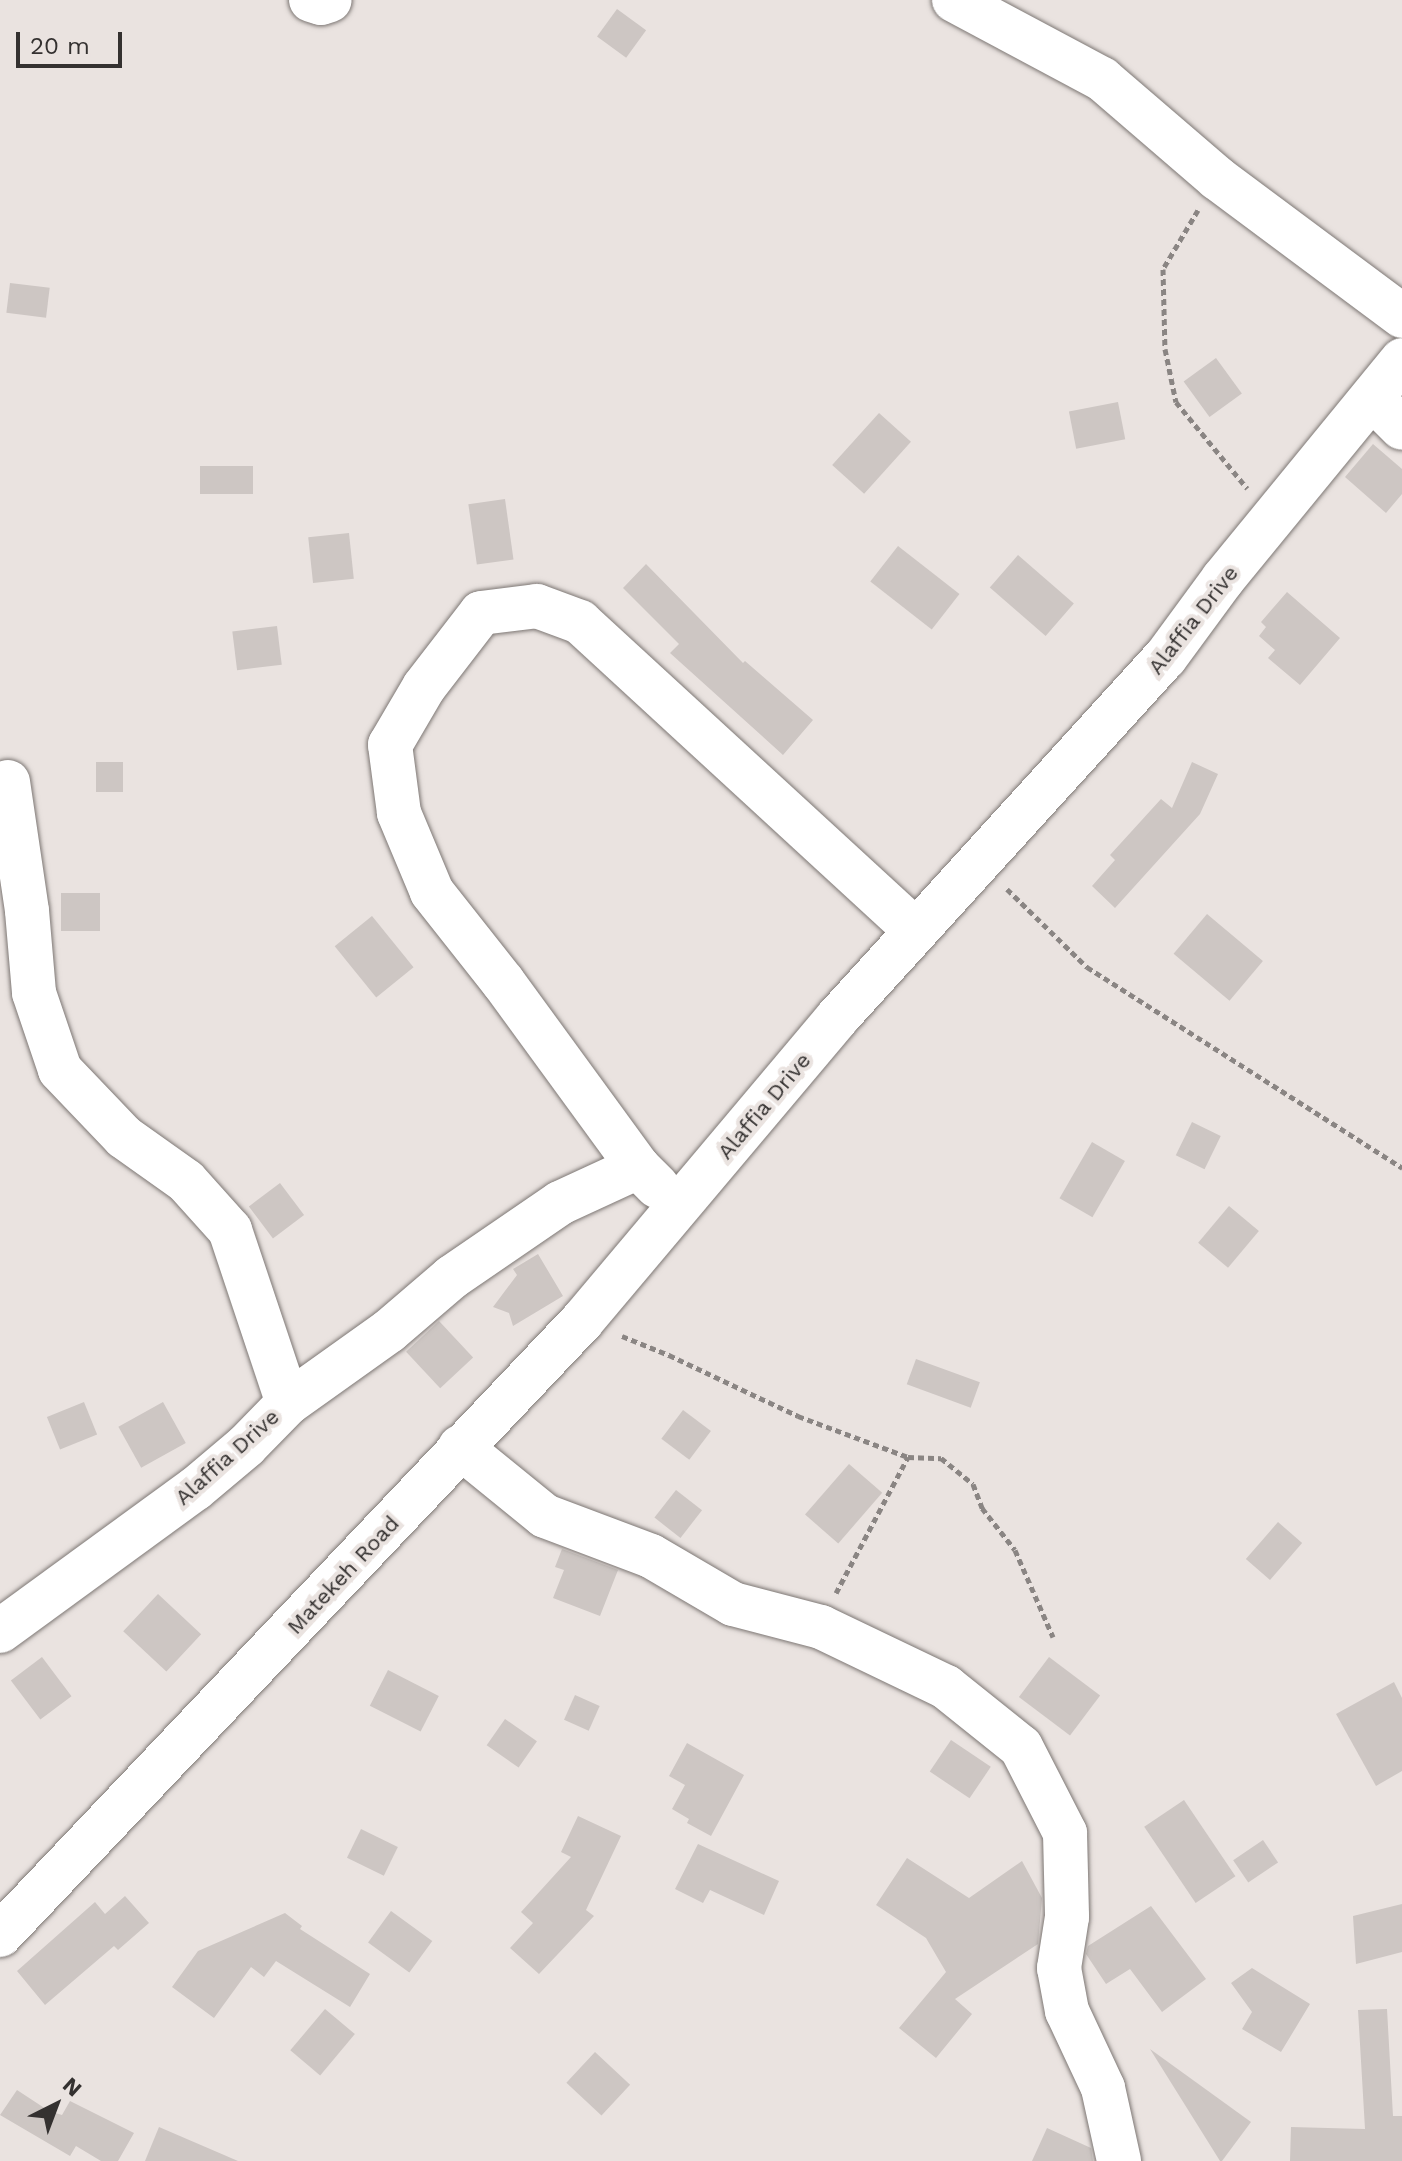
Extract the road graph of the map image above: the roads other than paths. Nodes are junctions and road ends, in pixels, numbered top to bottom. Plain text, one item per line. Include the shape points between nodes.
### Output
1 (311, 0) edge
2 (330, 0) edge
3 (954, 0) edge
4 (1402, 316) edge
5 (1402, 360) edge
6 (1372, 398) junction
7 (1402, 428) edge
8 (8, 782) dead end
9 (916, 931) junction
10 (638, 1167) junction
11 (679, 1207) junction
12 (288, 1403) junction
13 (460, 1447) junction
14 (0, 1631) edge
15 (0, 1935) edge
16 (1119, 2161) edge

1 - 2 street
3 - 4 street via 1102,79 1217,178
5 - 6 street, Alaffia Drive
6 - 7 street
6 - 9 street, Alaffia Drive via 1165,658
8 - 12 street via 34,993 60,1070 124,1137 186,1181 230,1230
9 - 10 street via 580,622 537,606 481,613 424,687 390,745 399,813 432,892
9 - 11 street, Alaffia Drive
10 - 11 street
10 - 12 street, Alaffia Drive via 560,1203 452,1277 389,1331
11 - 13 street, Matekeh Road via 582,1321
12 - 14 street, Alaffia Drive via 195,1489
13 - 15 street, Matekeh Road
13 - 16 street via 545,1516 651,1556 733,1604 821,1627 946,1687 1021,1747 1065,1833 1067,1917 1059,1968 1067,2011 1103,2088

